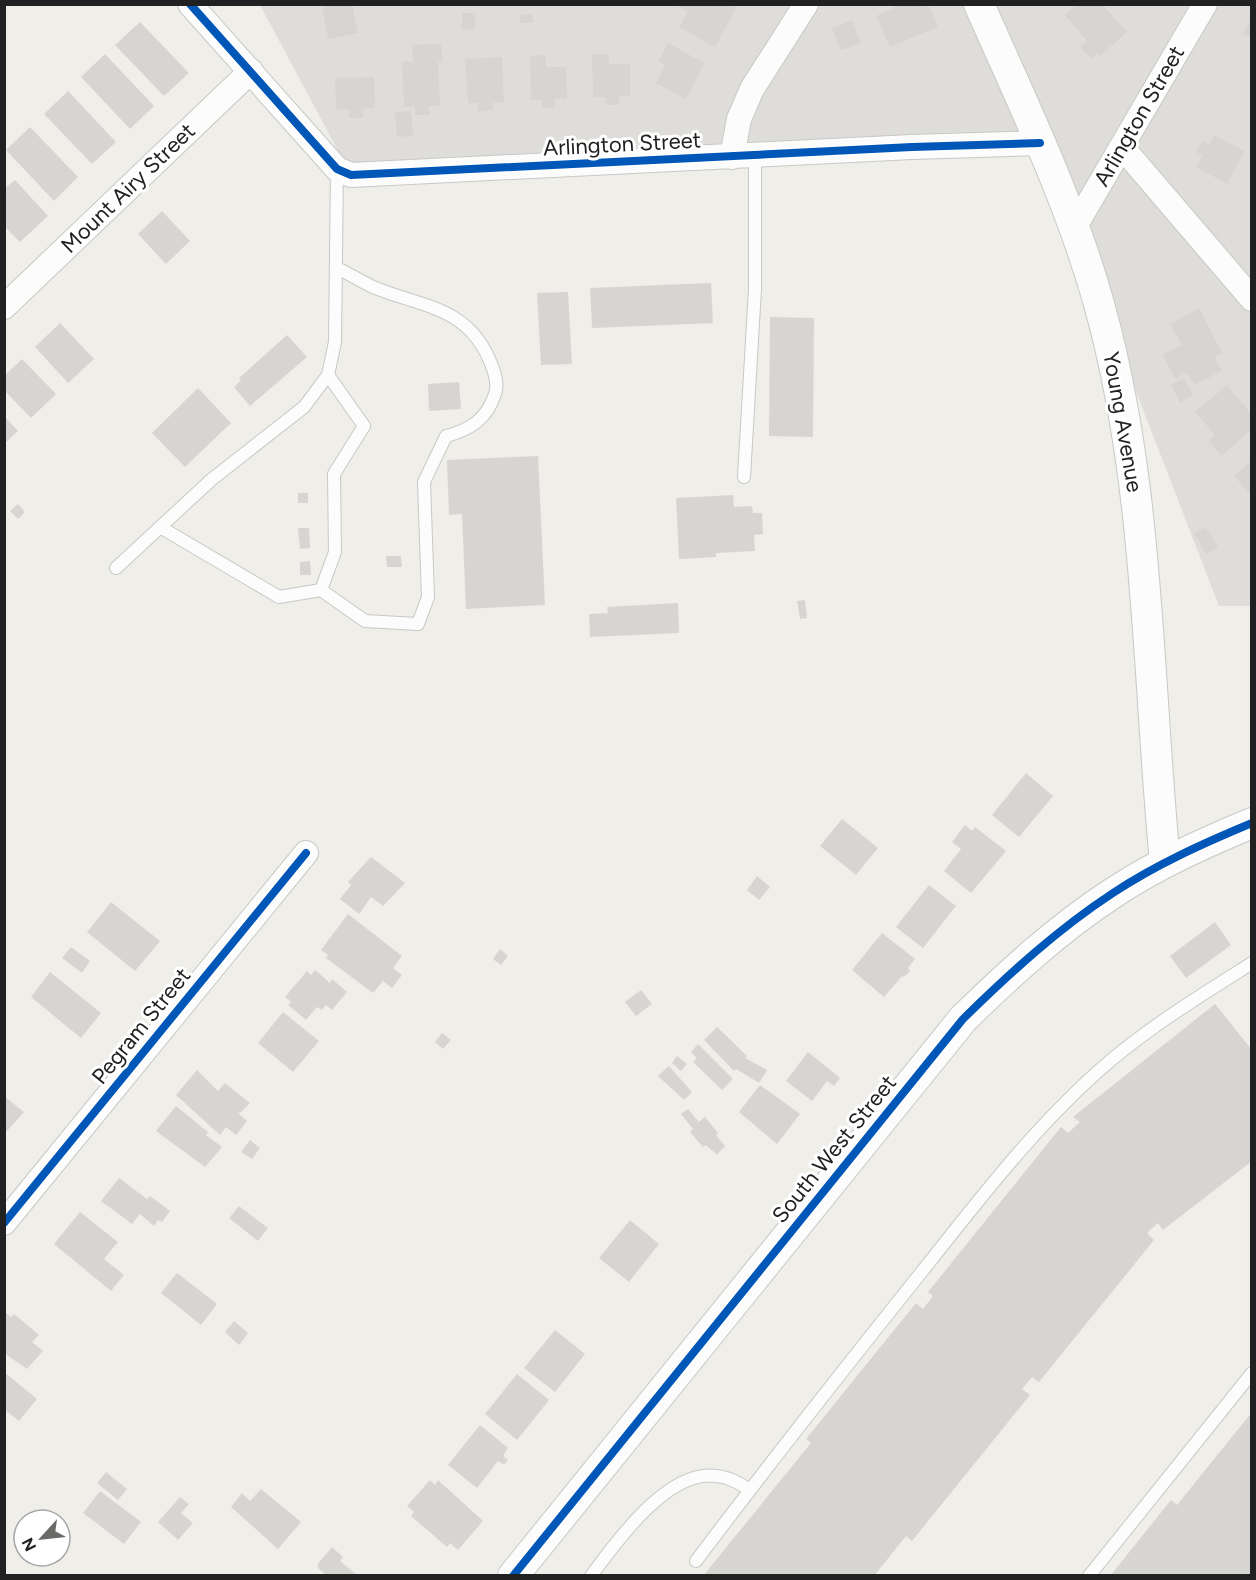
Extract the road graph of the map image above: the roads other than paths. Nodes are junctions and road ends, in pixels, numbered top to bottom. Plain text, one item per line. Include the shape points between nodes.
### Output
1 (190, 4) edge
2 (806, 4) edge
3 (979, 4) edge
4 (1205, 4) edge
5 (251, 71) junction
6 (1040, 143) junction
7 (1122, 147) junction
8 (743, 157) junction
9 (337, 169) junction
10 (1074, 228) junction
11 (337, 268) junction
12 (1251, 299) edge
13 (4, 307) edge
14 (328, 375) junction
15 (744, 477) dead end
16 (160, 527) junction
17 (116, 568) dead end
18 (321, 590) junction
19 (1251, 823) edge
20 (306, 853) dead end
21 (1165, 862) junction
22 (1251, 963) edge
23 (4, 1223) edge
24 (1251, 1373) edge
25 (750, 1490) junction
26 (696, 1561) dead end
27 (513, 1575) edge
28 (591, 1575) edge
29 (1089, 1575) edge

1 - 5 street
2 - 8 street via 752,89 739,119
3 - 6 street, Young Avenue
4 - 7 street, Arlington Street
5 - 9 street
5 - 13 street, Mount Airy Street
6 - 8 street, Arlington Street
6 - 10 street, Young Avenue
7 - 10 street, Arlington Street
7 - 12 street
8 - 9 street, Arlington Street via 351,176
8 - 15 lane via 754,289
9 - 11 lane
10 - 21 street, Young Avenue via 1099,304 1131,451 1144,562 1154,748
11 - 14 lane via 335,342
11 - 18 lane via 373,287 445,311 466,324 482,343 494,369 497,389 491,407 480,421 464,432 446,436 424,482 428,597 418,624 365,621
14 - 16 lane via 304,407 257,442
14 - 18 lane via 364,426 334,474 335,552
16 - 17 lane
16 - 18 lane via 279,597
19 - 21 street, South West Street
20 - 23 street, Pegram Street
21 - 27 street, South West Street via 1064,928 963,1019
22 - 25 lane via 1110,1061 1055,1112 1005,1168
24 - 29 lane
25 - 26 lane
25 - 28 lane via 714,1475 677,1486 643,1512

